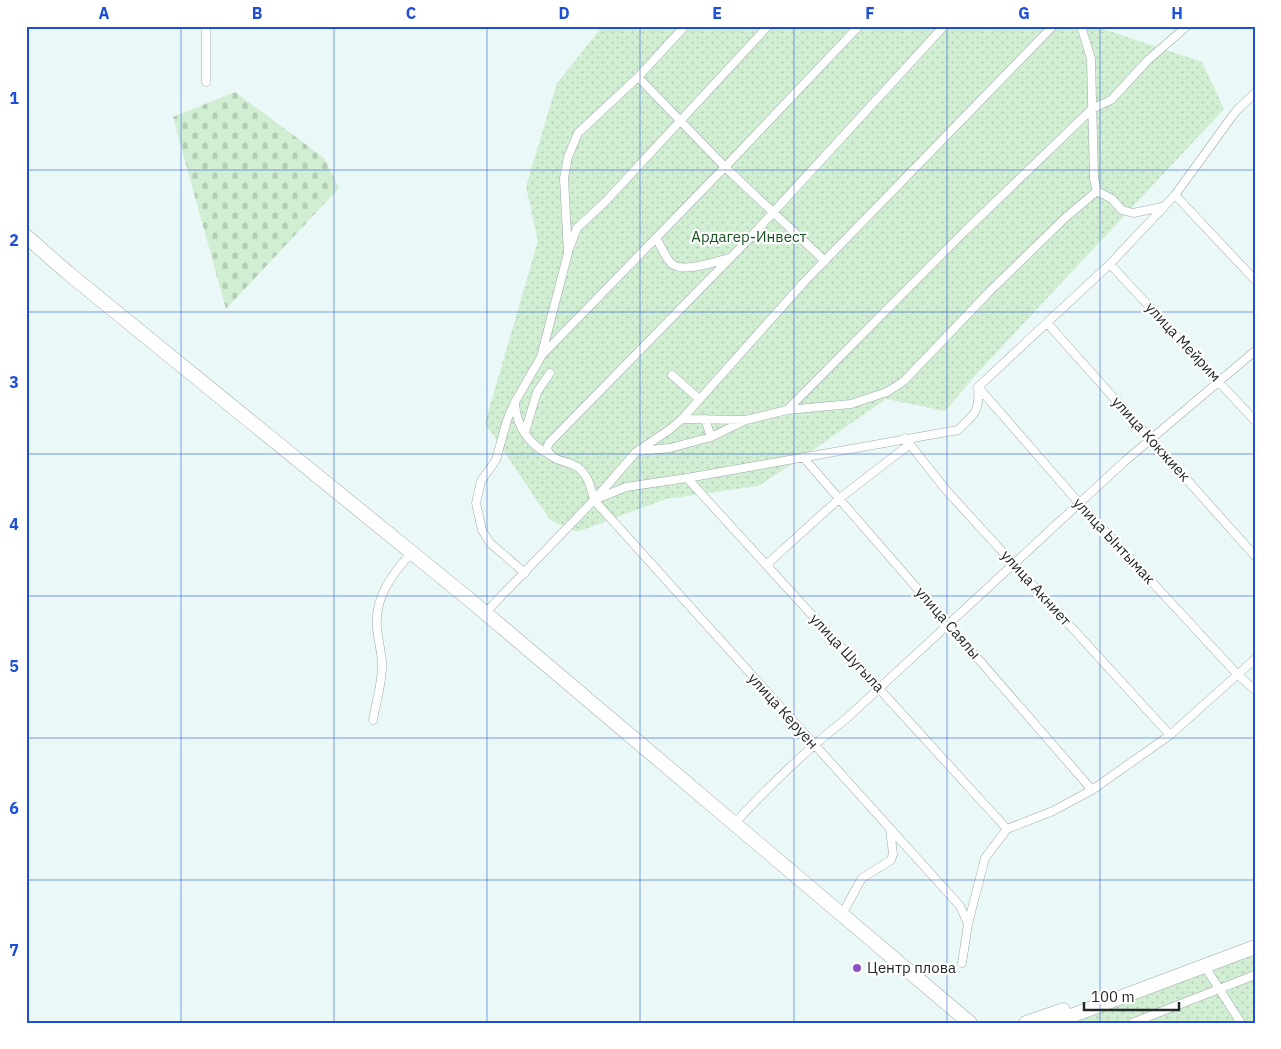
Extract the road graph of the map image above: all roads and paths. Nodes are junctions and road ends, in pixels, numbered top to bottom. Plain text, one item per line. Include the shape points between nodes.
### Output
1 (206, 26) edge
2 (685, 26) edge
3 (768, 26) edge
4 (859, 26) edge
5 (944, 26) edge
6 (1053, 26) edge
7 (1081, 26) edge
8 (1187, 26) edge
9 (638, 77) junction
10 (206, 82) dead end
11 (1255, 93) edge
12 (1092, 109) junction
13 (679, 120) junction
14 (725, 167) junction
15 (1098, 191) junction
16 (1175, 195) junction
17 (1163, 206) junction
18 (772, 212) junction
19 (656, 238) junction
20 (28, 242) edge
21 (568, 251) junction
22 (731, 258) junction
23 (826, 261) junction
24 (1110, 264) junction
25 (1255, 280) edge
26 (1047, 323) junction
27 (1255, 351) edge
28 (542, 354) junction
29 (550, 373) dead end
30 (672, 375) dead end
31 (1219, 382) junction
32 (978, 387) junction
33 (700, 399) junction
34 (515, 402) junction
35 (787, 410) junction
36 (682, 419) junction
37 (705, 419) junction
38 (746, 420) junction
39 (1255, 421) edge
40 (525, 432) junction
41 (711, 437) junction
42 (1152, 440) junction
43 (907, 441) junction
44 (636, 452) junction
45 (551, 456) junction
46 (804, 458) junction
47 (686, 478) junction
48 (840, 498) junction
49 (594, 500) junction
50 (1079, 503) junction
51 (412, 552) junction
52 (1255, 556) edge
53 (1015, 564) junction
54 (766, 565) junction
55 (525, 573) junction
56 (485, 613) junction
57 (949, 625) junction
58 (1255, 658) edge
59 (1236, 674) junction
60 (880, 689) junction
61 (1255, 690) edge
62 (373, 720) dead end
63 (1170, 735) junction
64 (813, 745) junction
65 (1092, 790) junction
66 (734, 824) junction
67 (890, 829) junction
68 (1007, 829) junction
69 (842, 916) junction
70 (968, 924) junction
71 (1255, 947) edge
72 (962, 963) dead end
73 (1204, 965) junction
74 (1255, 975) edge
75 (1218, 988) junction
76 (1100, 1004) junction
77 (969, 1021) edge
78 (1026, 1023) edge
79 (1052, 1023) edge
80 (1132, 1023) edge
81 (1241, 1023) edge

1 - 10 street
2 - 9 street
3 - 13 street
4 - 14 street
5 - 18 street
6 - 23 street
7 - 12 street via 1091,59
8 - 12 street via 1148,60 1111,100
9 - 13 street
9 - 21 street via 578,133 573,142 564,178
11 - 16 street via 1236,111
12 - 15 street via 1094,179
12 - 35 street
13 - 14 street
13 - 21 street via 606,201 577,228
14 - 18 street
14 - 19 street
15 - 17 street via 1122,210 1133,213
15 - 35 street via 1065,218 989,292 904,381 887,392 851,404
16 - 17 street
16 - 25 street
17 - 24 street
18 - 22 street
18 - 23 street
19 - 22 street via 669,262 677,266 694,268
19 - 28 street
20 - 51 highway
21 - 28 street
22 - 45 street via 549,443 547,448
23 - 33 street
24 - 26 street
24 - 31 street, улица Мейрим
26 - 32 street
26 - 42 street, улица Кокжиек
27 - 31 street
28 - 34 street
29 - 40 street via 537,392
30 - 33 street
31 - 39 street, улица Мейрим
31 - 42 street
32 - 43 street via 976,413 958,430
32 - 50 street, улица Ынтымак
33 - 36 street
34 - 40 street via 518,420
34 - 55 street via 496,460 481,481 476,503 482,530 490,543
35 - 38 street
36 - 37 street
36 - 44 street
37 - 38 street
37 - 41 street
38 - 41 street
40 - 45 street via 531,443
41 - 44 street via 670,448
42 - 50 street
42 - 52 street, улица Кокжиек
43 - 46 street
43 - 48 street
43 - 53 street, улица Акниет via 946,490
44 - 49 street
45 - 49 street via 578,468 590,482
46 - 47 street
46 - 48 street, улица Саялы
47 - 49 street via 626,486
47 - 54 street, улица Шугыла
48 - 54 street
48 - 57 street, улица Саялы
49 - 55 street
49 - 64 street, улица Керуен
50 - 53 street
50 - 59 street, улица Ынтымак
51 - 56 highway
51 - 62 street via 392,575 382,595 377,627 381,680
53 - 57 street
53 - 63 street, улица Акниет
54 - 60 street, улица Шугыла
55 - 56 street
56 - 66 highway
57 - 60 street
57 - 65 street, улица Саялы
58 - 59 street
59 - 61 street, улица Ынтымак
59 - 63 street
60 - 64 street
60 - 68 street, улица Шугыла
63 - 65 street
64 - 66 street
64 - 67 street, улица Керуен
65 - 68 street via 1053,811
66 - 69 highway
67 - 69 street via 891,860 862,878
67 - 70 street, улица Керуен via 960,906
68 - 70 street via 985,858
69 - 77 highway
70 - 72 street
71 - 73 highway
73 - 75 street
73 - 76 highway
74 - 75 street
75 - 80 street
75 - 81 street
76 - 78 highway via 1076,1006
76 - 79 highway

